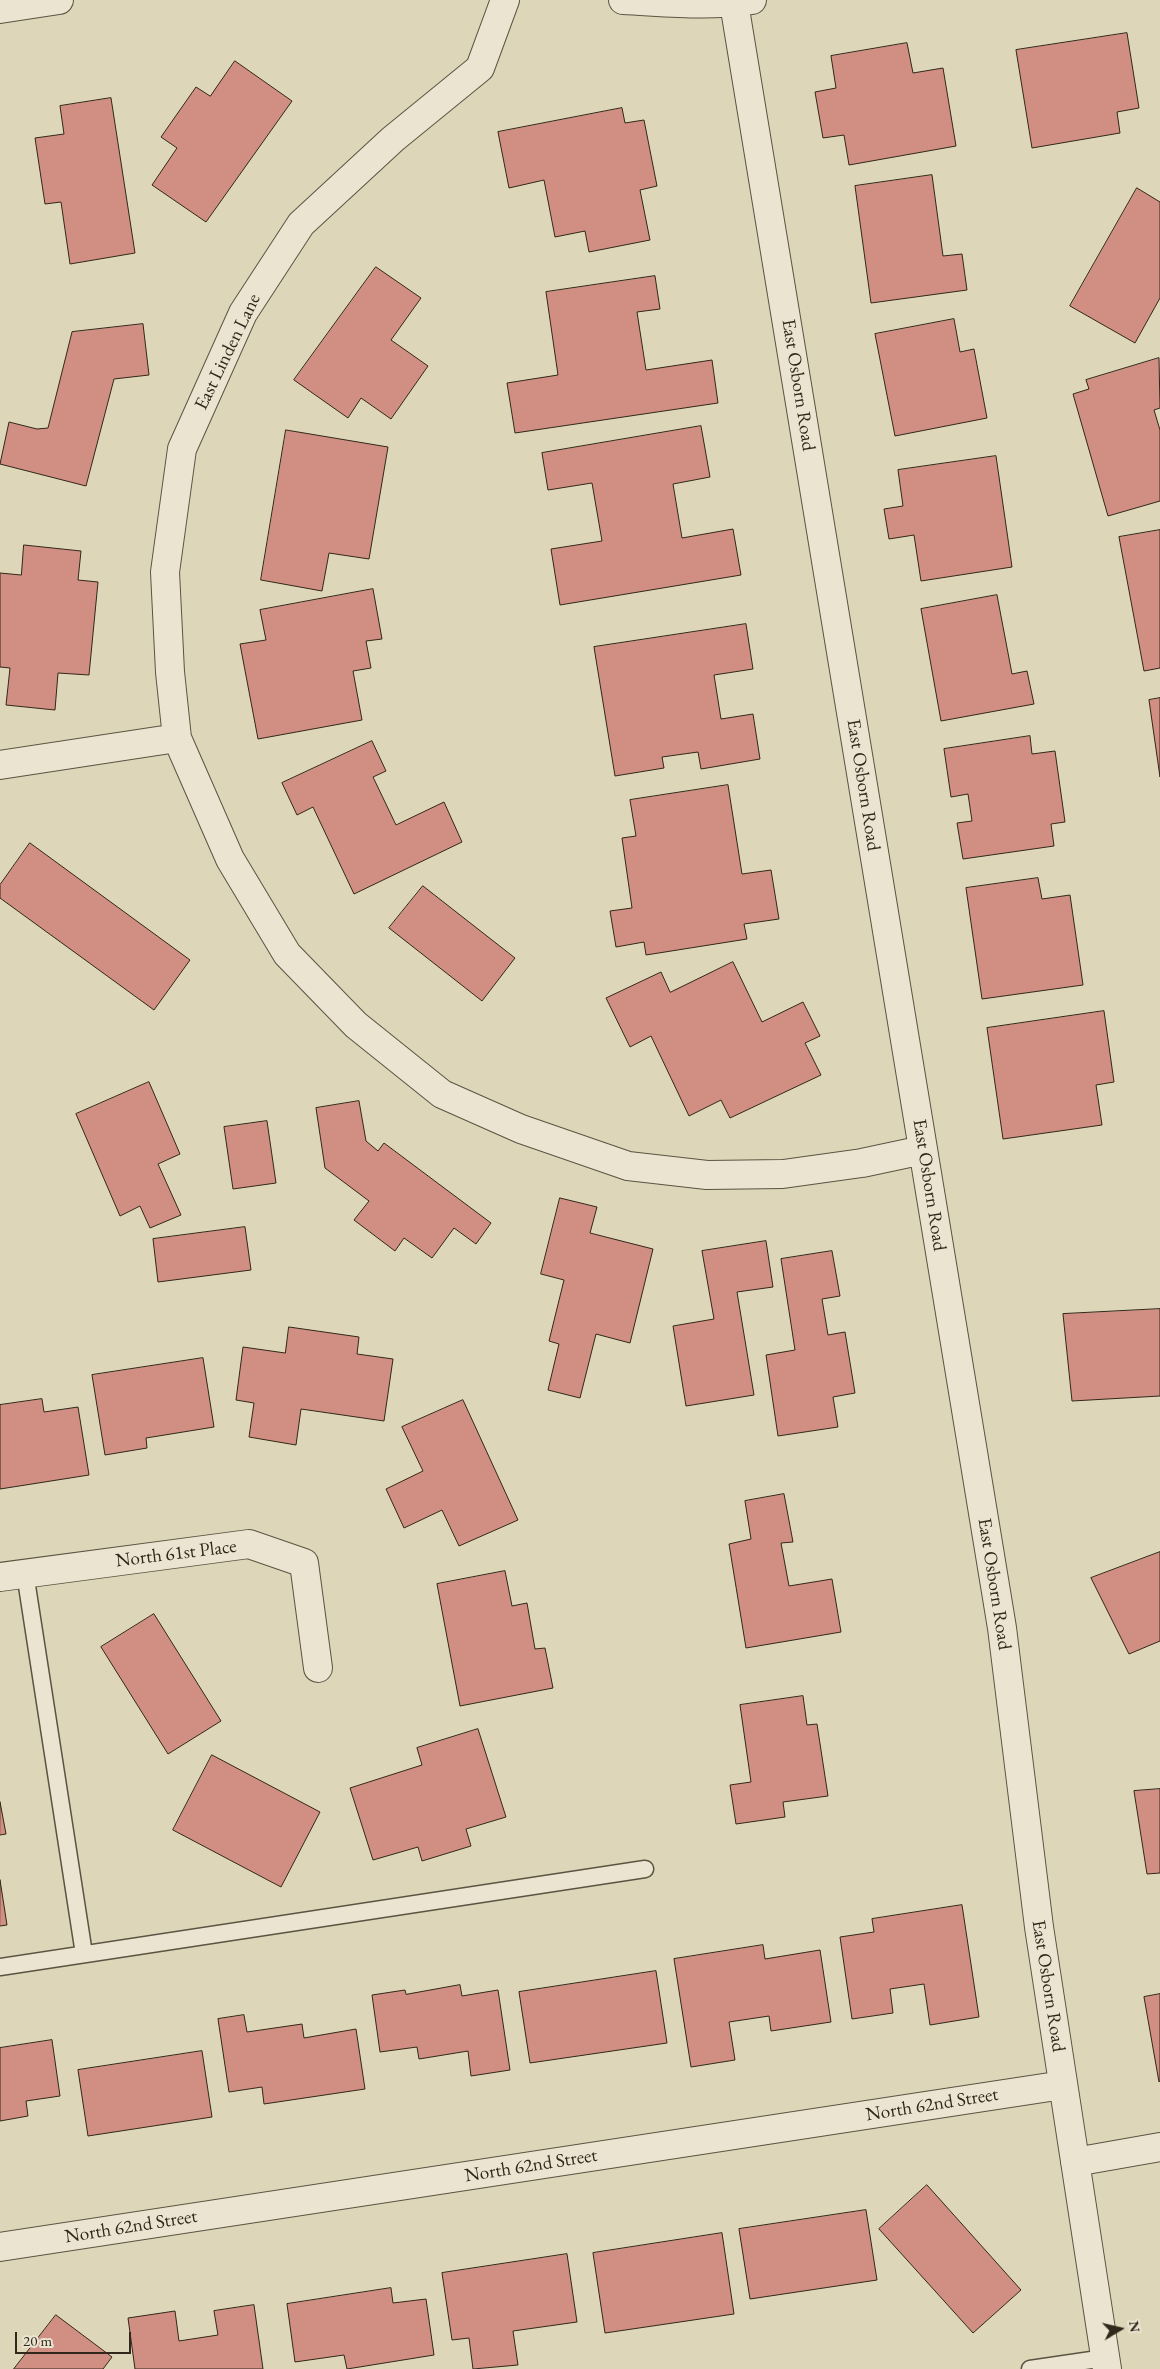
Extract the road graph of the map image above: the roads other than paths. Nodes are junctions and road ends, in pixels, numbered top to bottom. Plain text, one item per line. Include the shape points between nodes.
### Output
1 (59, 0) edge
2 (505, 0) edge
3 (623, 0) edge
4 (744, 1) edge
5 (0, 9) edge
6 (178, 738) junction
7 (0, 765) edge
8 (923, 1150) junction
9 (13, 1575) edge
10 (318, 1668) dead end
11 (645, 1869) dead end
12 (84, 1954) junction
13 (0, 1967) edge
14 (1063, 2085) junction
15 (1160, 2147) edge
16 (1075, 2162) junction
17 (0, 2247) edge
18 (1106, 2364) edge
19 (1030, 2369) edge

1 - 5 street
2 - 6 street, East Linden Lane via 480,68 393,139 301,224 243,313 182,449 166,572 170,672
3 - 4 street
4 - 8 street, East Osborn Road
6 - 7 street
6 - 8 street, East Linden Lane via 230,859 287,954 356,1025 442,1094 521,1129 628,1166 688,1173 783,1174 862,1163
8 - 14 street, East Osborn Road via 1002,1628 1038,1927
9 - 10 street, North 61st Place via 249,1544 304,1563
9 - 12 lane
11 - 12 lane
12 - 13 lane
14 - 16 street, East Osborn Road
14 - 17 street, North 62nd Street
15 - 16 street
16 - 18 street, East Osborn Road
18 - 19 lane

